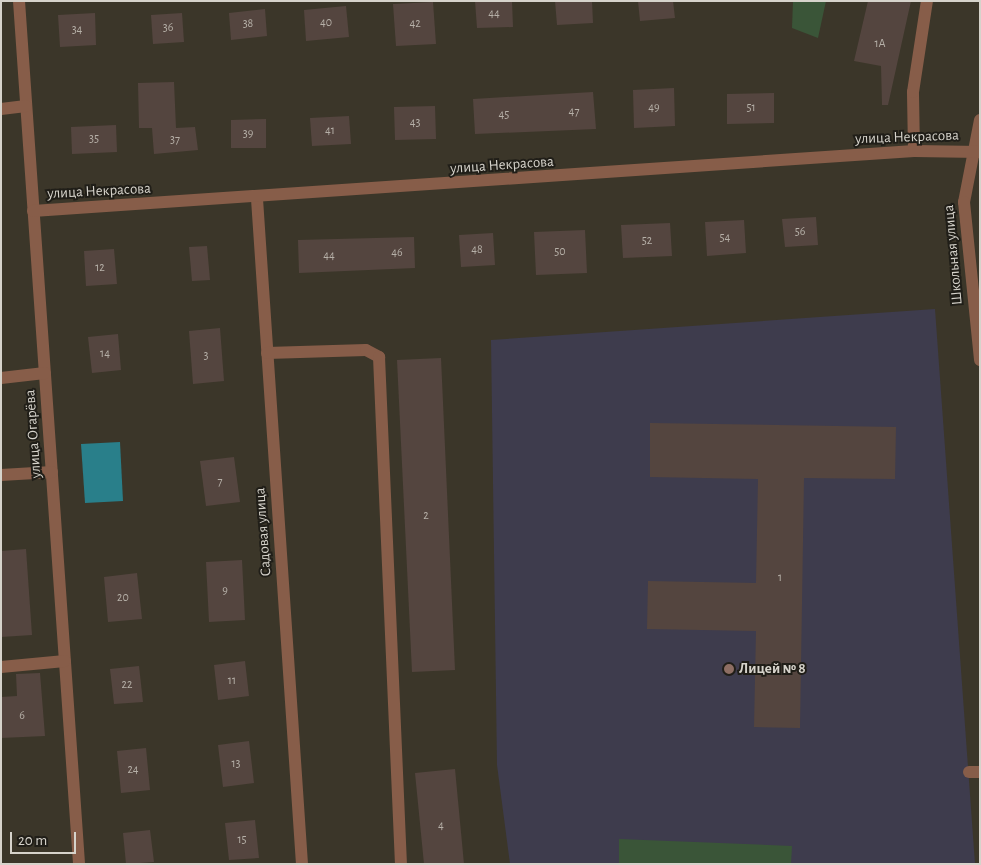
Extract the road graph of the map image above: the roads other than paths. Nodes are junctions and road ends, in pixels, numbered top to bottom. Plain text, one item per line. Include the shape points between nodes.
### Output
1 (19, 1) edge
2 (927, 1) edge
3 (26, 106) junction
4 (1, 109) edge
5 (980, 120) edge
6 (914, 151) junction
7 (977, 152) edge
8 (257, 199) junction
9 (34, 211) junction
10 (267, 353) junction
11 (980, 360) edge
12 (45, 373) junction
13 (1, 378) edge
14 (52, 472) junction
15 (1, 475) edge
16 (65, 661) junction
17 (1, 667) edge
18 (79, 864) edge
19 (302, 864) edge
20 (402, 864) edge

1 - 3 street, улица Огарёва
2 - 6 street via 913,92
3 - 4 street
3 - 9 street, улица Огарёва
5 - 7 street, Школьная улица
6 - 7 street, улица Некрасова
6 - 8 street, улица Некрасова
7 - 11 street, Школьная улица via 964,202
8 - 9 street, улица Некрасова
8 - 10 street, Садовая улица
9 - 12 street, улица Огарёва
10 - 19 street, Садовая улица
10 - 20 street via 366,350 379,357
12 - 13 street
12 - 14 street, улица Огарёва
14 - 15 street
14 - 16 street, улица Огарёва
16 - 17 street
16 - 18 street, улица Огарёва

